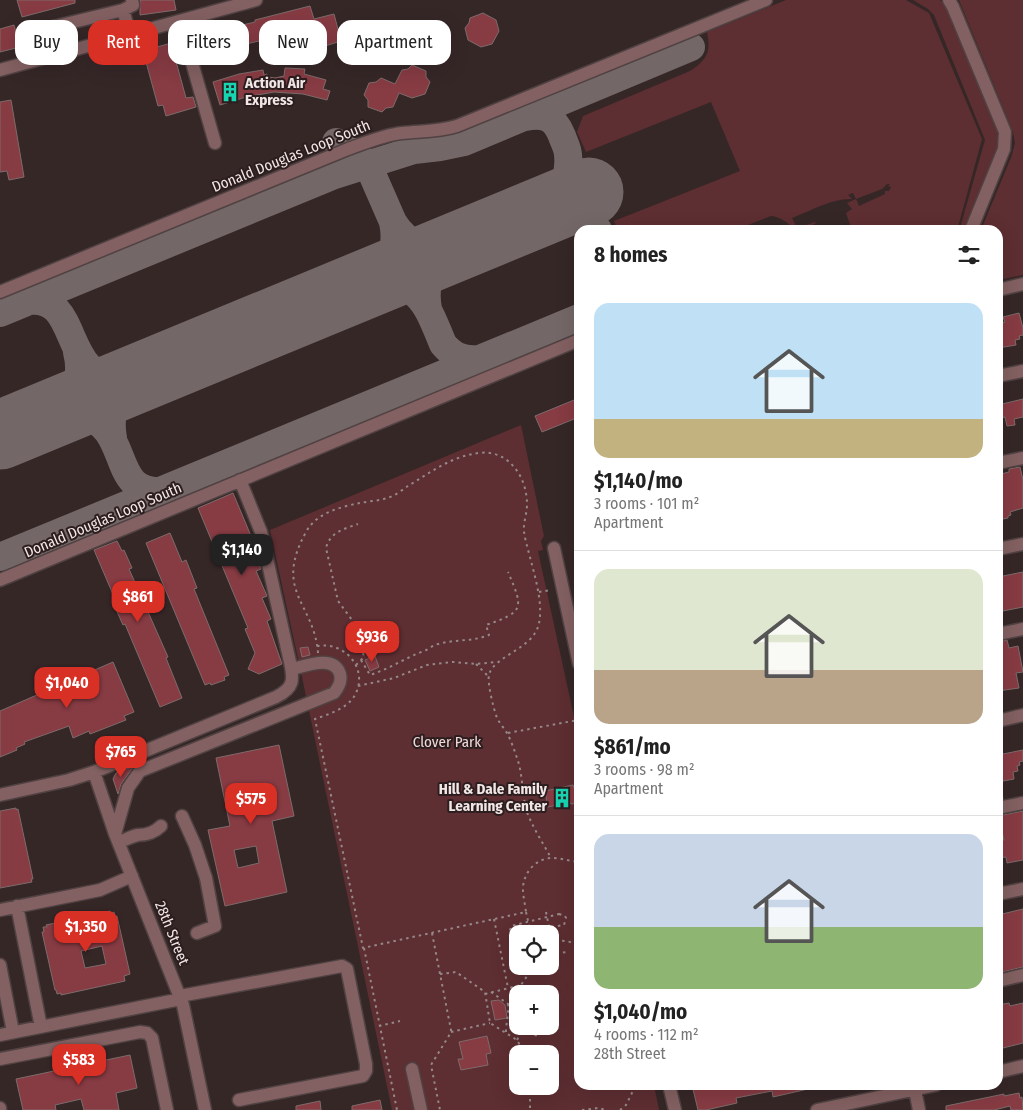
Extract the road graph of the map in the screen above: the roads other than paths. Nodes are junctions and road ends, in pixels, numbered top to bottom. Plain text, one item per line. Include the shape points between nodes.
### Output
1 (132, 0) edge
2 (256, 0) edge
3 (766, 0) edge
4 (949, 0) edge
5 (218, 5) edge
6 (123, 10) junction
7 (126, 20) edge
8 (182, 20) edge
9 (78, 21) edge
10 (18, 65) edge
11 (193, 65) edge
12 (0, 70) edge
13 (215, 143) dead end
14 (973, 225) edge
15 (1023, 284) edge
16 (1003, 289) edge
17 (0, 292) edge
18 (574, 342) edge
19 (1023, 371) edge
20 (1003, 375) edge
21 (1023, 458) edge
22 (1003, 462) edge
23 (240, 480) junction
24 (1023, 544) edge
25 (554, 548) dead end
26 (1003, 548) edge
27 (0, 580) edge
28 (1023, 629) edge
29 (574, 630) edge
30 (1003, 633) edge
31 (291, 666) junction
32 (1023, 715) edge
33 (1003, 720) edge
34 (94, 772) junction
35 (0, 795) edge
36 (1023, 803) edge
37 (1003, 807) edge
38 (182, 816) dead end
39 (138, 835) dead end
40 (117, 838) junction
41 (132, 876) junction
42 (1023, 889) edge
43 (1003, 893) edge
44 (17, 906) junction
45 (0, 910) edge
46 (197, 933) dead end
47 (0, 965) edge
48 (1023, 975) edge
49 (1003, 980) edge
50 (180, 997) junction
51 (36, 1028) junction
52 (13, 1032) junction
53 (0, 1035) edge
54 (37, 1051) junction
55 (0, 1059) edge
56 (1023, 1066) edge
57 (412, 1069) dead end
58 (1003, 1071) edge
59 (670, 1090) edge
60 (915, 1090) joint
61 (239, 1100) dead end
62 (167, 1110) edge
63 (205, 1110) edge
64 (422, 1110) edge
65 (675, 1110) edge
66 (817, 1110) edge
67 (919, 1110) edge

1 - 6 street via 132,5
2 - 5 street
3 - 17 street, Donald Douglas Loop South via 457,126 432,132 401,133 348,149
4 - 14 street via 1006,140
5 - 8 street
6 - 7 street
6 - 9 street
10 - 12 street
11 - 13 street
15 - 16 street
18 - 23 street, Donald Douglas Loop South
19 - 20 street
21 - 22 street
23 - 27 street, Donald Douglas Loop South
23 - 31 street via 262,532
24 - 26 street
25 - 29 street
28 - 30 street
31 - 34 street via 292,685 286,692
31 - 40 street via 329,663 337,668 340,681 334,693 140,771 128,788
32 - 33 street
34 - 35 street
34 - 40 street, 28th Street
36 - 37 street
38 - 46 street via 206,878 215,926
39 - 40 street
40 - 41 street, 28th Street
41 - 44 street via 100,890
41 - 50 street, 28th Street
42 - 43 street
44 - 45 street
44 - 51 street
47 - 52 street
48 - 49 street
50 - 51 street
50 - 61 street via 342,966 347,969 365,1056 363,1076
50 - 63 street, 28th Street
51 - 52 street
51 - 54 street
52 - 53 street
54 - 55 street
54 - 62 street via 140,1032 147,1034 152,1038
56 - 58 street
57 - 64 street
59 - 65 street
60 - 66 street
60 - 67 street

